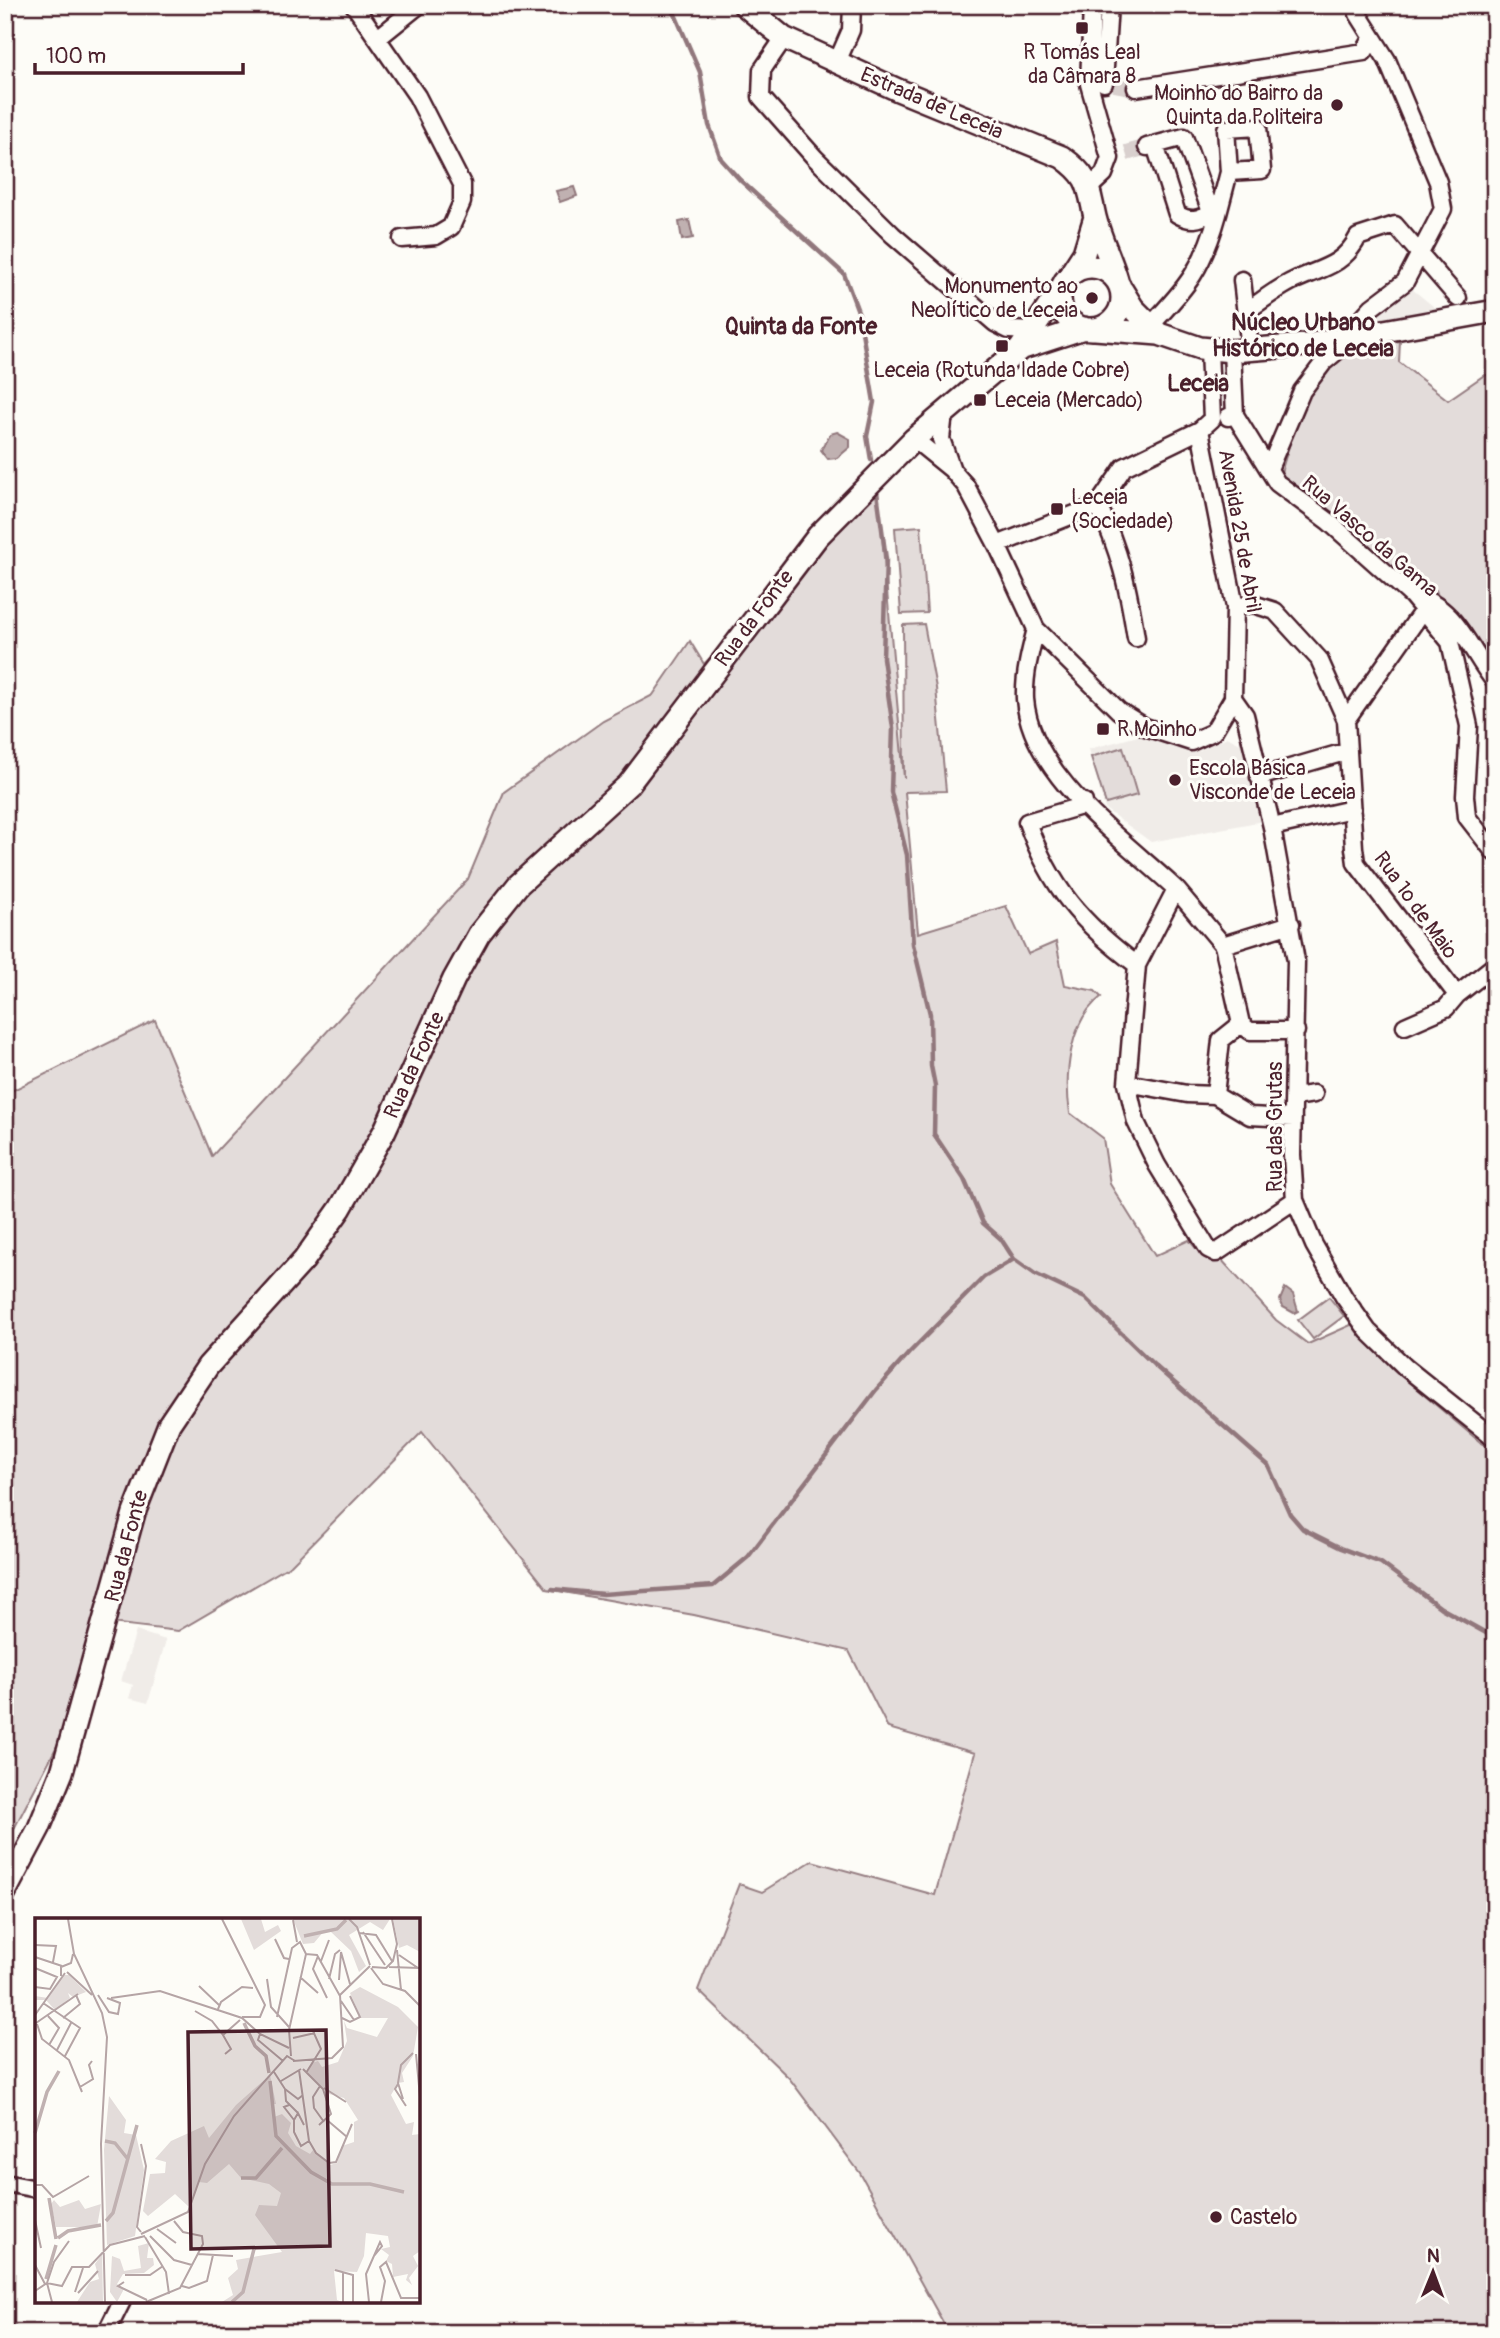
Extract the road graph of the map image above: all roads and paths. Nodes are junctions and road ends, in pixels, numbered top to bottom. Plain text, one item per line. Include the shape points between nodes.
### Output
1 (355, 5) edge
2 (419, 5) edge
3 (744, 5) edge
4 (852, 5) edge
5 (1092, 5) edge
6 (1109, 5) edge
7 (1358, 14) dead end
8 (378, 38) junction
9 (783, 38) junction
10 (1373, 38) junction
11 (837, 62) junction
12 (1102, 84) junction
13 (1136, 88) tunnel mouth
14 (1126, 153) tunnel mouth
15 (1110, 158) junction
16 (1229, 172) dead end
17 (1090, 187) junction
18 (1214, 213) junction
19 (1096, 217) junction
20 (402, 239) dead end
21 (1420, 257) junction
22 (1242, 280) dead end
23 (1066, 281) junction
24 (1120, 285) junction
25 (1458, 298) dead end
26 (1248, 310) junction
27 (1495, 311) edge
28 (1089, 329) junction
29 (1155, 330) junction
30 (1032, 331) junction
31 (1354, 337) junction
32 (1204, 349) junction
33 (1241, 350) junction
34 (1016, 353) junction
35 (944, 413) junction
36 (1235, 415) junction
37 (1206, 425) junction
38 (914, 439) junction
39 (1269, 469) junction
40 (953, 472) junction
41 (1098, 505) junction
42 (997, 545) junction
43 (1412, 596) junction
44 (1235, 607) junction
45 (1424, 609) junction
46 (1036, 629) junction
47 (1136, 638) dead end
48 (1495, 682) edge
49 (1233, 698) junction
50 (1346, 720) junction
51 (1348, 751) junction
52 (1259, 777) junction
53 (1084, 802) junction
54 (1352, 809) junction
55 (1272, 827) junction
56 (1495, 853) edge
57 (1177, 889) junction
58 (1291, 924) junction
59 (1223, 945) junction
60 (1137, 965) junction
61 (1493, 970) edge
62 (1457, 995) junction
63 (1241, 1024) junction
64 (1405, 1026) dead end
65 (1296, 1031) junction
66 (1127, 1083) junction
67 (1314, 1094) dead end
68 (1215, 1095) junction
69 (1294, 1097) junction
70 (1293, 1118) junction
71 (1295, 1200) junction
72 (1495, 1439) edge
73 (5, 1892) edge
74 (5, 2183) edge
75 (35, 2189) edge
76 (121, 2303) edge
77 (106, 2333) edge

1 - 8 street
2 - 8 street
3 - 9 main road, Estrada de Leceia
4 - 11 street via 851,30
5 - 12 street
6 - 12 street
7 - 10 street
8 - 20 street via 417,96 460,177 463,193 456,219 444,232
9 - 11 main road, Estrada de Leceia
9 - 30 street via 762,70 761,97 814,158 893,235 995,323 1009,330
10 - 13 street via 1364,52
10 - 21 street via 1387,60 1438,182 1443,209
11 - 17 main road, Estrada de Leceia via 1062,157
12 - 15 street
14 - 15 street
15 - 17 street via 1104,174
16 - 18 street
17 - 19 main road, Estrada de Leceia
18 - 18 street via 1184,137 1151,146 1177,214 1187,220
18 - 29 street via 1203,261
19 - 23 main road, Estrada de Leceia via 1084,253
19 - 24 main road, Estrada de Leceia
21 - 25 street
21 - 26 street via 1395,225 1358,237 1350,253 1333,265 1294,280
21 - 31 street via 1405,282 1362,318
22 - 26 street
23 - 24 main road via 1090,266 1101,268
23 - 28 main road via 1062,309 1067,318
23 - 30 main road, Rua da Fonte
24 - 28 main road via 1119,311 1105,326
24 - 29 main road, Estrada de Leceia
26 - 33 street
27 - 31 main road
28 - 29 main road
28 - 34 main road, Rua da Fonte
29 - 32 main road
30 - 34 main road, Rua da Fonte
31 - 33 main road
31 - 39 street via 1324,362 1303,391
32 - 33 main road
32 - 37 street, Avenida 25 de Abril
33 - 36 street
34 - 35 main road, Rua da Fonte
35 - 38 main road, Rua da Fonte
35 - 40 street via 941,439
36 - 37 street
36 - 39 street, Rua Vasco da Gama
37 - 41 street via 1124,467
37 - 44 street, Avenida 25 de Abril
38 - 40 street
38 - 73 main road, Rua da Fonte via 800,557 629,784 538,865 491,917 454,979 384,1132 346,1200 304,1261 228,1342 181,1403 141,1489 62,1772
39 - 43 street, Rua Vasco da Gama via 1285,490 1328,521
40 - 42 street
41 - 42 street
41 - 47 street via 1118,546
42 - 46 street
43 - 45 street, Rua Vasco da Gama
43 - 48 street via 1430,599 1444,611 1473,645
44 - 49 street, Avenida 25 de Abril
44 - 50 street via 1253,604 1275,611 1319,659
45 - 50 street
45 - 56 street, Rua Vasco da Gama via 1450,642 1466,702 1467,817
46 - 49 street via 1119,711 1145,727 1182,740 1199,740 1213,732
46 - 53 street via 1025,681 1029,719 1049,766
49 - 52 street, Avenida 25 de Abril via 1245,715
50 - 51 street, Rua 1º de Maio
51 - 52 street
51 - 54 street, Rua 1º de Maio
52 - 55 street, Avenida 25 de Abril
53 - 57 street
53 - 60 street via 1027,822 1058,890 1098,936
54 - 55 street
54 - 62 street, Rua 1º de Maio via 1356,863
55 - 58 street, Avenida 25 de Abril
57 - 59 street
57 - 60 street
58 - 59 street
58 - 65 street, Rua das Grutas
59 - 63 street
60 - 66 street
61 - 62 street
62 - 64 street via 1446,1008
63 - 65 street via 1250,1031
63 - 68 street via 1221,1040
65 - 69 street, Rua das Grutas
66 - 68 street
66 - 71 street via 1136,1122 1208,1250 1216,1253
67 - 69 street
68 - 70 street via 1250,1116
69 - 70 street, Rua das Grutas
70 - 71 street, Rua das Grutas
71 - 72 street, Rua das Grutas via 1314,1245 1368,1331
74 - 75 street
76 - 77 street

